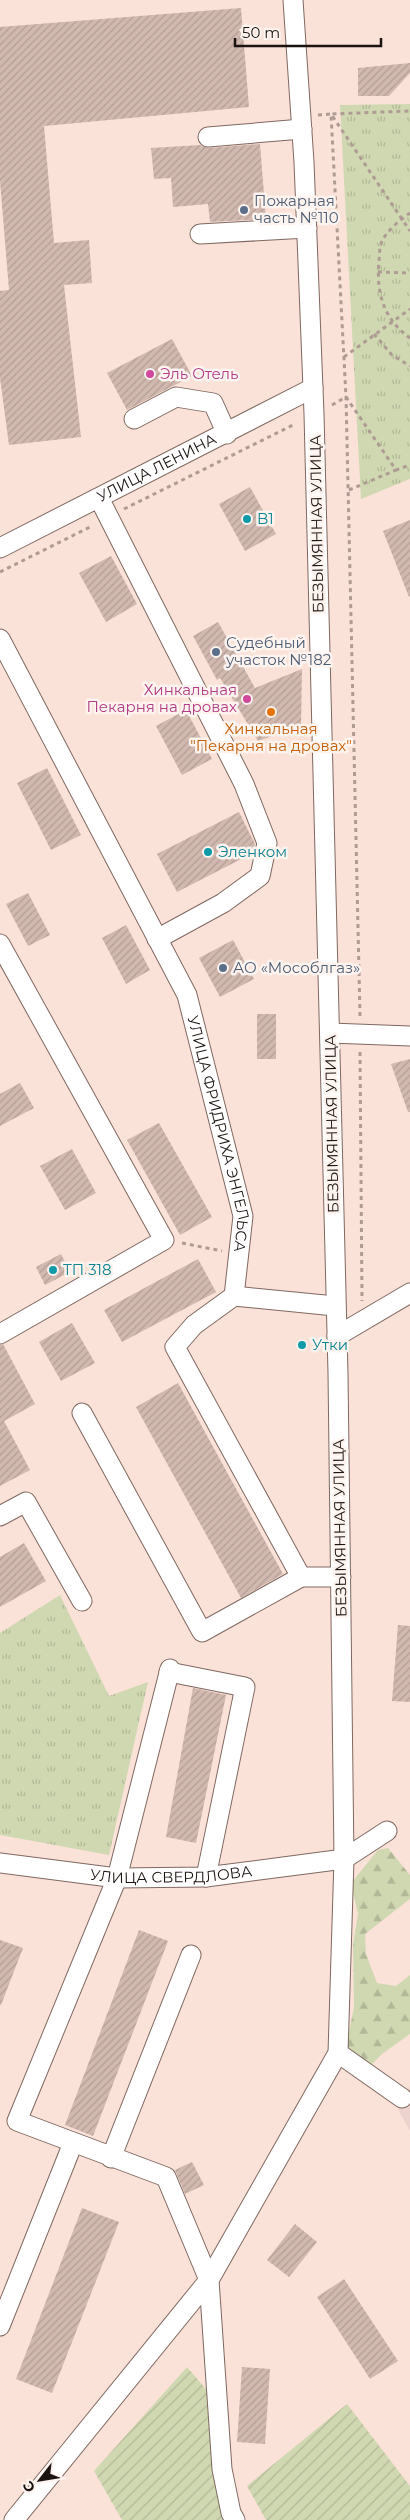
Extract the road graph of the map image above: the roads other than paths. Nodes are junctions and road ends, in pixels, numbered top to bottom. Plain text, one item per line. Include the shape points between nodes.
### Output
1 (293, 0) edge
2 (301, 123) junction
3 (208, 137) dead end
4 (307, 228) junction
5 (200, 234) dead end
6 (313, 388) junction
7 (134, 419) dead end
8 (227, 434) junction
9 (99, 498) junction
10 (0, 548) edge
11 (0, 639) edge
12 (157, 939) junction
13 (0, 944) edge
14 (330, 1032) junction
15 (410, 1036) edge
16 (410, 1293) edge
17 (234, 1296) junction
18 (335, 1306) junction
19 (0, 1334) edge
20 (337, 1336) junction
21 (82, 1413) dead end
22 (0, 1516) edge
23 (301, 1577) junction
24 (341, 1577) junction
25 (82, 1601) dead end
26 (388, 1832) dead end
27 (344, 1859) junction
28 (0, 1863) edge
29 (206, 1877) junction
30 (117, 1878) junction
31 (191, 1955) dead end
32 (338, 2053) junction
33 (402, 2098) dead end
34 (73, 2143) junction
35 (112, 2158) junction
36 (209, 2280) junction
37 (0, 2326) edge
38 (14, 2520) edge
39 (236, 2520) edge

1 - 2 street, БЕЗЫМЯННАЯ УЛИЦА
2 - 3 street via 283,133
2 - 4 street, БЕЗЫМЯННАЯ УЛИЦА
4 - 5 street
4 - 6 street, БЕЗЫМЯННАЯ УЛИЦА
6 - 8 street, УЛИЦА ЛЕНИНА
6 - 14 street, БЕЗЫМЯННАЯ УЛИЦА
7 - 8 street via 176,397 213,403
8 - 9 street, УЛИЦА ЛЕНИНА
9 - 10 street, УЛИЦА ЛЕНИНА
9 - 12 street via 244,784 267,843 260,876 223,903
11 - 12 street, УЛИЦА ФРИДРИХА ЭНГЕЛЬСА
12 - 17 street, УЛИЦА ФРИДРИХА ЭНГЕЛЬСА via 187,995 243,1216
13 - 19 street via 164,1240
14 - 15 street
14 - 18 street, БЕЗЫМЯННАЯ УЛИЦА
16 - 20 street
17 - 18 street
17 - 23 street via 194,1325 175,1347
18 - 20 street, БЕЗЫМЯННАЯ УЛИЦА
20 - 24 street, БЕЗЫМЯННАЯ УЛИЦА
21 - 23 street via 202,1632
22 - 25 street via 26,1502
23 - 24 street
24 - 27 street, БЕЗЫМЯННАЯ УЛИЦА
26 - 27 street
27 - 29 street, УЛИЦА СВЕРДЛОВА
27 - 32 street, БЕЗЫМЯННАЯ УЛИЦА
28 - 30 street, УЛИЦА СВЕРДЛОВА
29 - 30 street, УЛИЦА СВЕРДЛОВА
29 - 30 street via 245,1688 170,1671
30 - 34 street via 17,2122
31 - 35 street
32 - 33 street
32 - 36 street
34 - 35 street
34 - 37 street
35 - 36 street via 166,2178
36 - 38 street
36 - 39 street via 222,2469 231,2513

